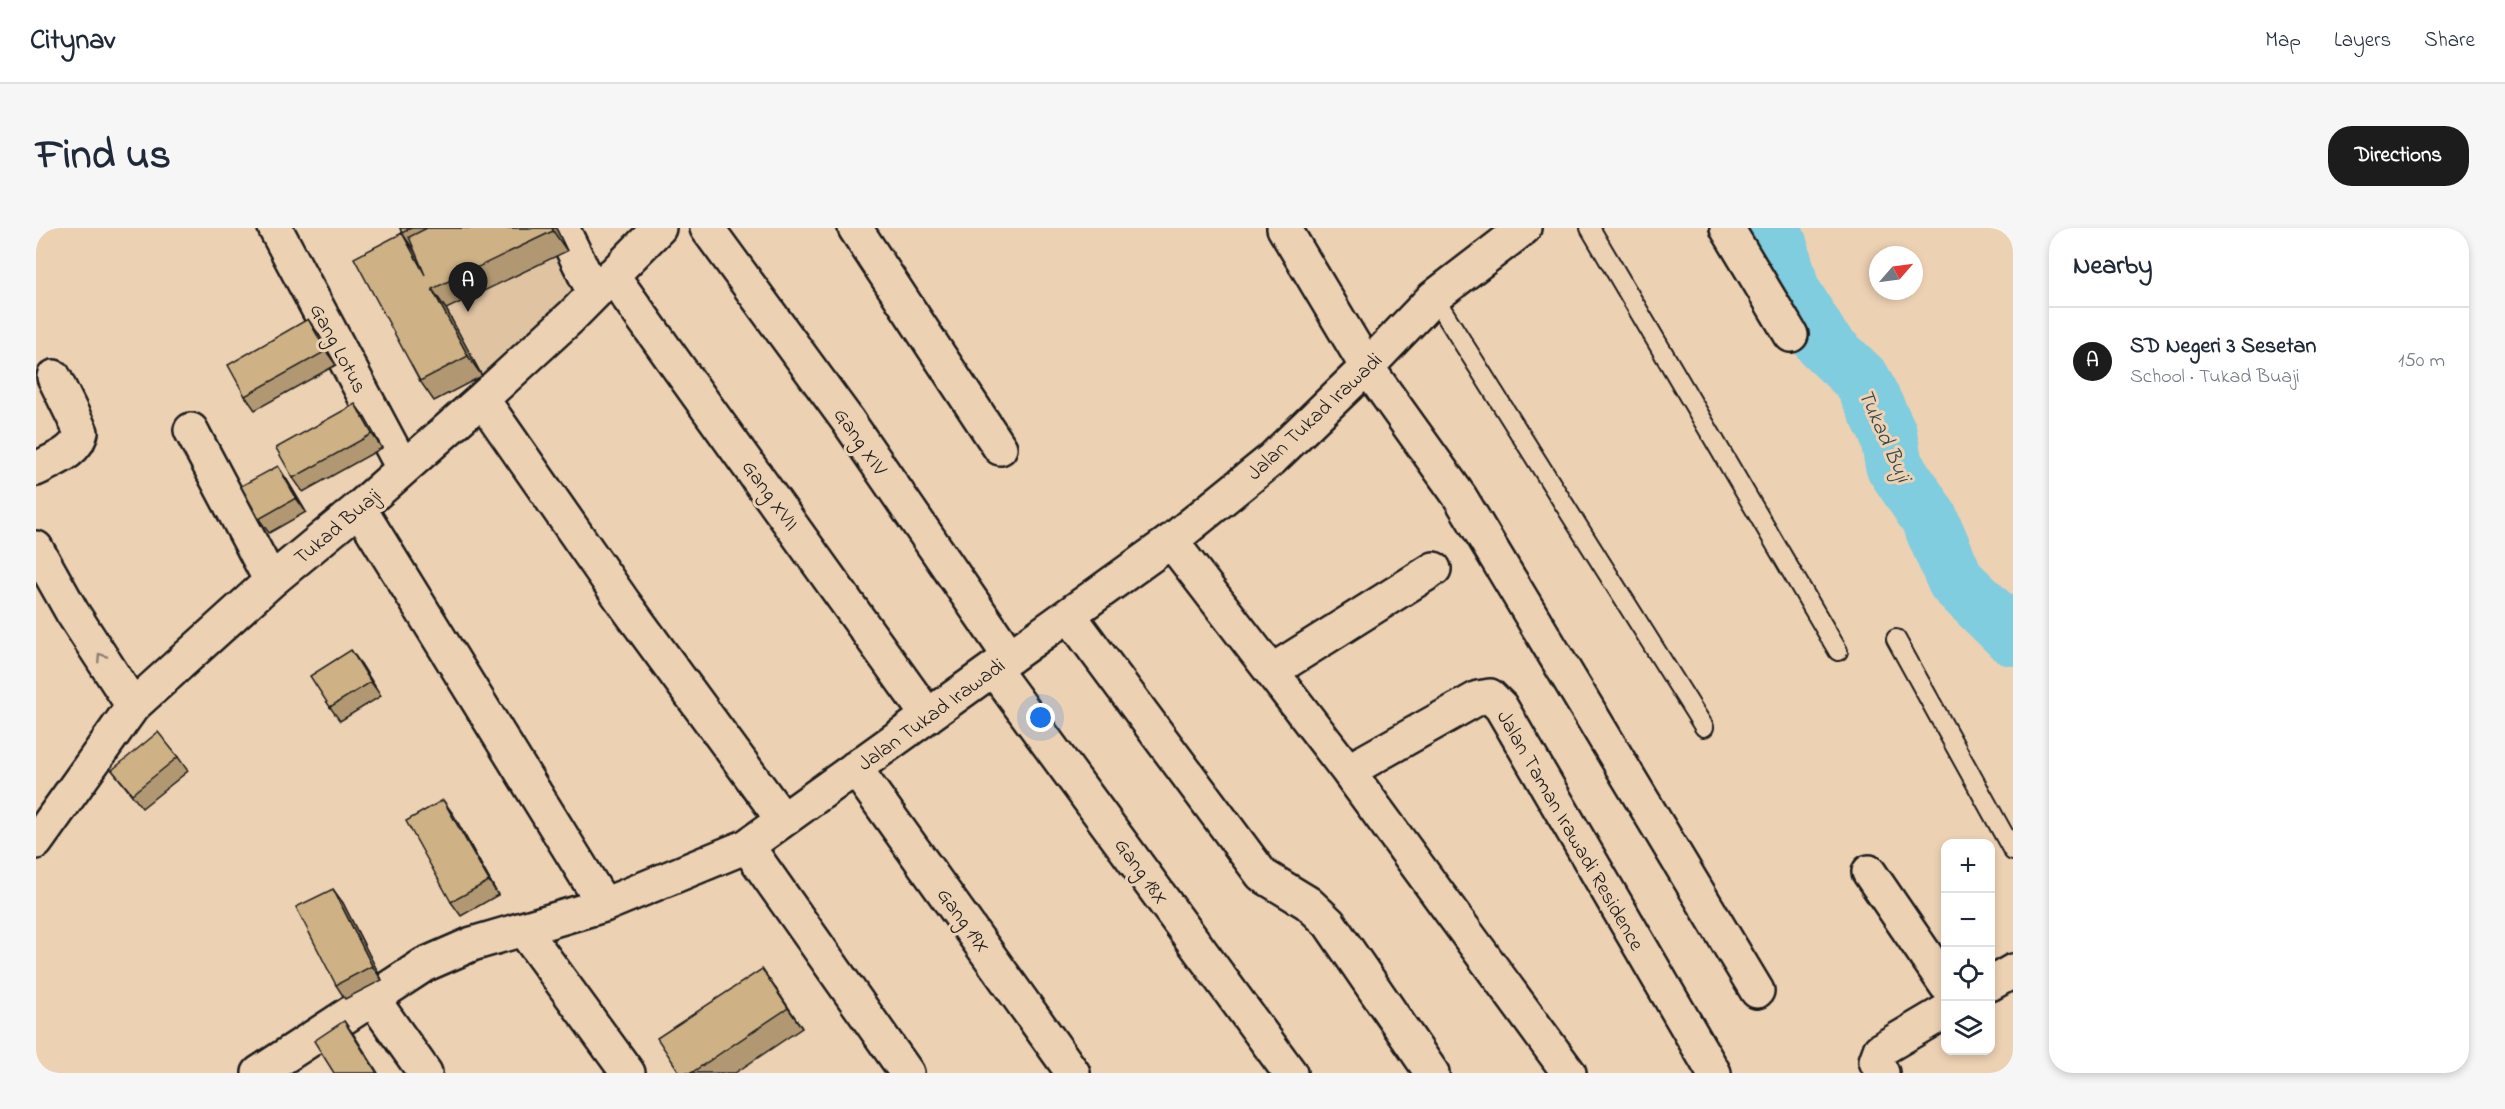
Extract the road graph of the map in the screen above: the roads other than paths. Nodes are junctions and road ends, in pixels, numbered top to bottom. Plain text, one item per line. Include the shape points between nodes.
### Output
1 (275, 228) edge
2 (562, 228) edge
3 (659, 228) edge
4 (707, 228) edge
5 (855, 228) edge
6 (1284, 228) edge
7 (1524, 228) edge
8 (1590, 228) edge
9 (1726, 228) edge
10 (603, 284) junction
11 (1434, 297) junction
12 (1791, 335) dead end
13 (1367, 367) junction
14 (54, 377) dead end
15 (482, 399) junction
16 (191, 430) dead end
17 (1000, 448) dead end
18 (403, 468) junction
19 (36, 469) edge
20 (359, 508) junction
21 (1171, 541) junction
22 (36, 548) edge
23 (1434, 569) dead end
24 (271, 581) junction
25 (1069, 615) junction
26 (1896, 639) dead end
27 (1838, 651) dead end
28 (1002, 663) junction
29 (1272, 671) junction
30 (133, 706) junction
31 (928, 716) junction
32 (1704, 728) dead end
33 (855, 768) junction
34 (1348, 771) junction
35 (783, 820) junction
36 (36, 842) edge
37 (747, 846) junction
38 (2013, 851) edge
39 (1869, 872) dead end
40 (604, 905) junction
41 (523, 929) junction
42 (2013, 971) edge
43 (1941, 978) edge
44 (1995, 981) edge
45 (1756, 991) dead end
46 (372, 998) junction
47 (1941, 1014) edge
48 (268, 1071) edge
49 (425, 1073) edge
50 (628, 1073) edge
51 (907, 1073) edge
52 (1073, 1073) edge
53 (1290, 1073) edge
54 (1432, 1073) edge
55 (1569, 1073) edge
56 (1713, 1073) edge
57 (1882, 1073) edge

1 - 18 street, Gang Lotus
2 - 10 street, Gang XVII
3 - 10 street, Tukad Buaji
4 - 28 street, Gang XIV via 848,421
5 - 17 street
6 - 13 street
7 - 11 street, Jalan Tukad Irawadi
8 - 27 lane
9 - 12 street
10 - 15 street, Tukad Buaji
10 - 31 street, Gang XVII
11 - 13 street, Jalan Tukad Irawadi
11 - 32 lane
13 - 21 street, Jalan Tukad Irawadi via 1271,460
13 - 45 street via 1460,497
14 - 19 street via 81,432 80,440 73,449
15 - 18 street, Tukad Buaji
15 - 35 street via 624,603
16 - 24 street
18 - 20 street, Tukad Buaji
20 - 24 street, Tukad Buaji
20 - 40 street
21 - 25 street, Jalan Tukad Irawadi
21 - 29 street
30 -> 22 street
23 - 29 street
24 - 30 street, Tukad Buaji
25 - 28 street, Jalan Tukad Irawadi
25 - 54 street via 1262,875 1308,903 1329,923
26 - 38 lane
28 - 31 street, Jalan Tukad Irawadi
28 - 53 street, Gang 18X
29 - 34 street
30 - 36 street, Tukad Buaji
31 - 33 street, Jalan Tukad Irawadi
33 - 35 street, Jalan Tukad Irawadi
33 - 52 street, Gang 19X
34 - 55 street
34 - 56 street, Jalan Taman Irawadi Residence via 1478,698 1490,696 1501,706
35 - 37 street, Jalan Tukad Irawadi
37 - 40 street, Jalan Tukad Irawadi
37 - 51 street
39 - 43 street
40 - 41 street, Jalan Tukad Irawadi
41 - 46 street, Jalan Tukad Irawadi via 472,944 424,965
41 - 50 street
42 - 44 street
46 - 48 street, Jalan Tukad Irawadi
46 - 49 street
47 - 57 street via 1880,1050 1876,1060

